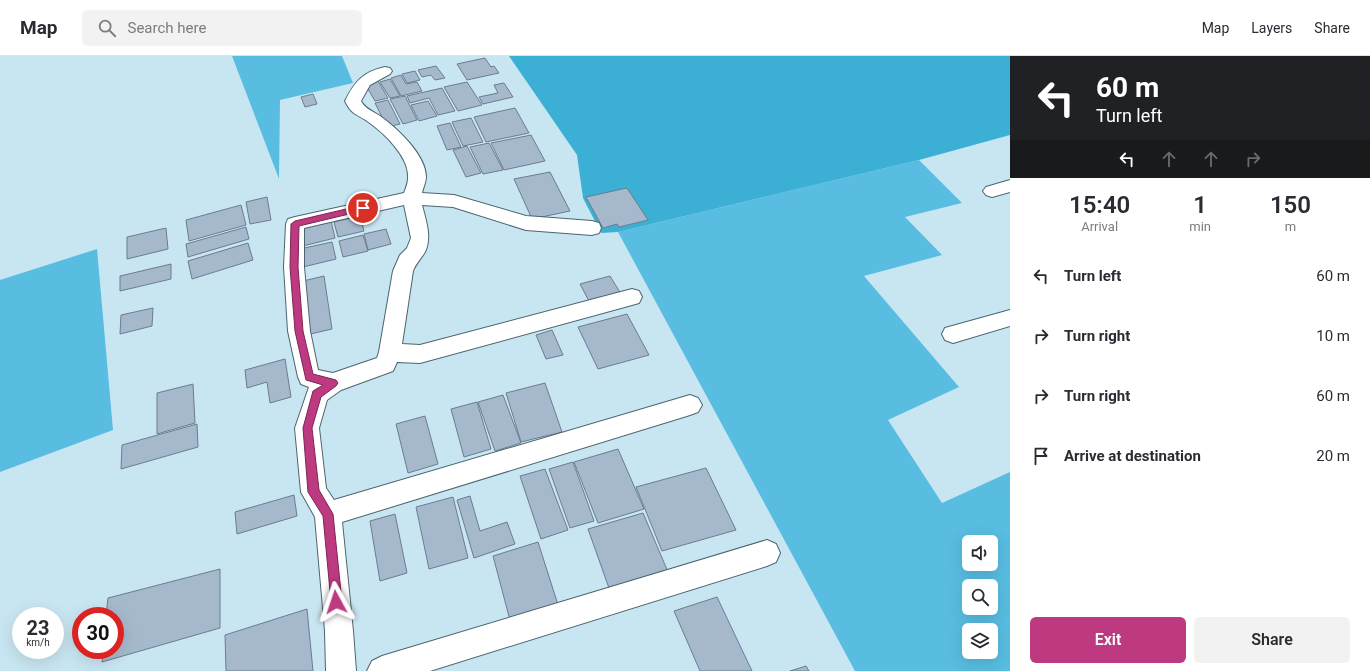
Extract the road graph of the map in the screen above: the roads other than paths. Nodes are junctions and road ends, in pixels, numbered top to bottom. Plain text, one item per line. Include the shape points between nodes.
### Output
1 (384, 71) dead end
2 (1010, 186) edge
3 (992, 191) dead end
4 (412, 198) junction
5 (592, 228) dead end
6 (632, 297) dead end
7 (1010, 318) edge
8 (953, 334) dead end
9 (390, 352) junction
10 (333, 383) junction
11 (690, 405) dead end
12 (328, 514) junction
13 (767, 553) dead end
14 (341, 671) edge
15 (382, 671) edge

1 - 4 street via 367,77 354,101 357,109 394,135 410,156 415,166 416,177
2 - 3 street
4 - 5 street via 454,201 526,223
4 - 9 street via 420,238 416,251 407,260 402,271
4 - 10 street via 295,224 294,267 299,331 309,377
6 - 9 street via 420,354
7 - 8 street
9 - 10 street via 385,364
10 - 12 street via 317,394 308,428 314,492
11 - 12 street
12 - 14 street
13 - 15 street

